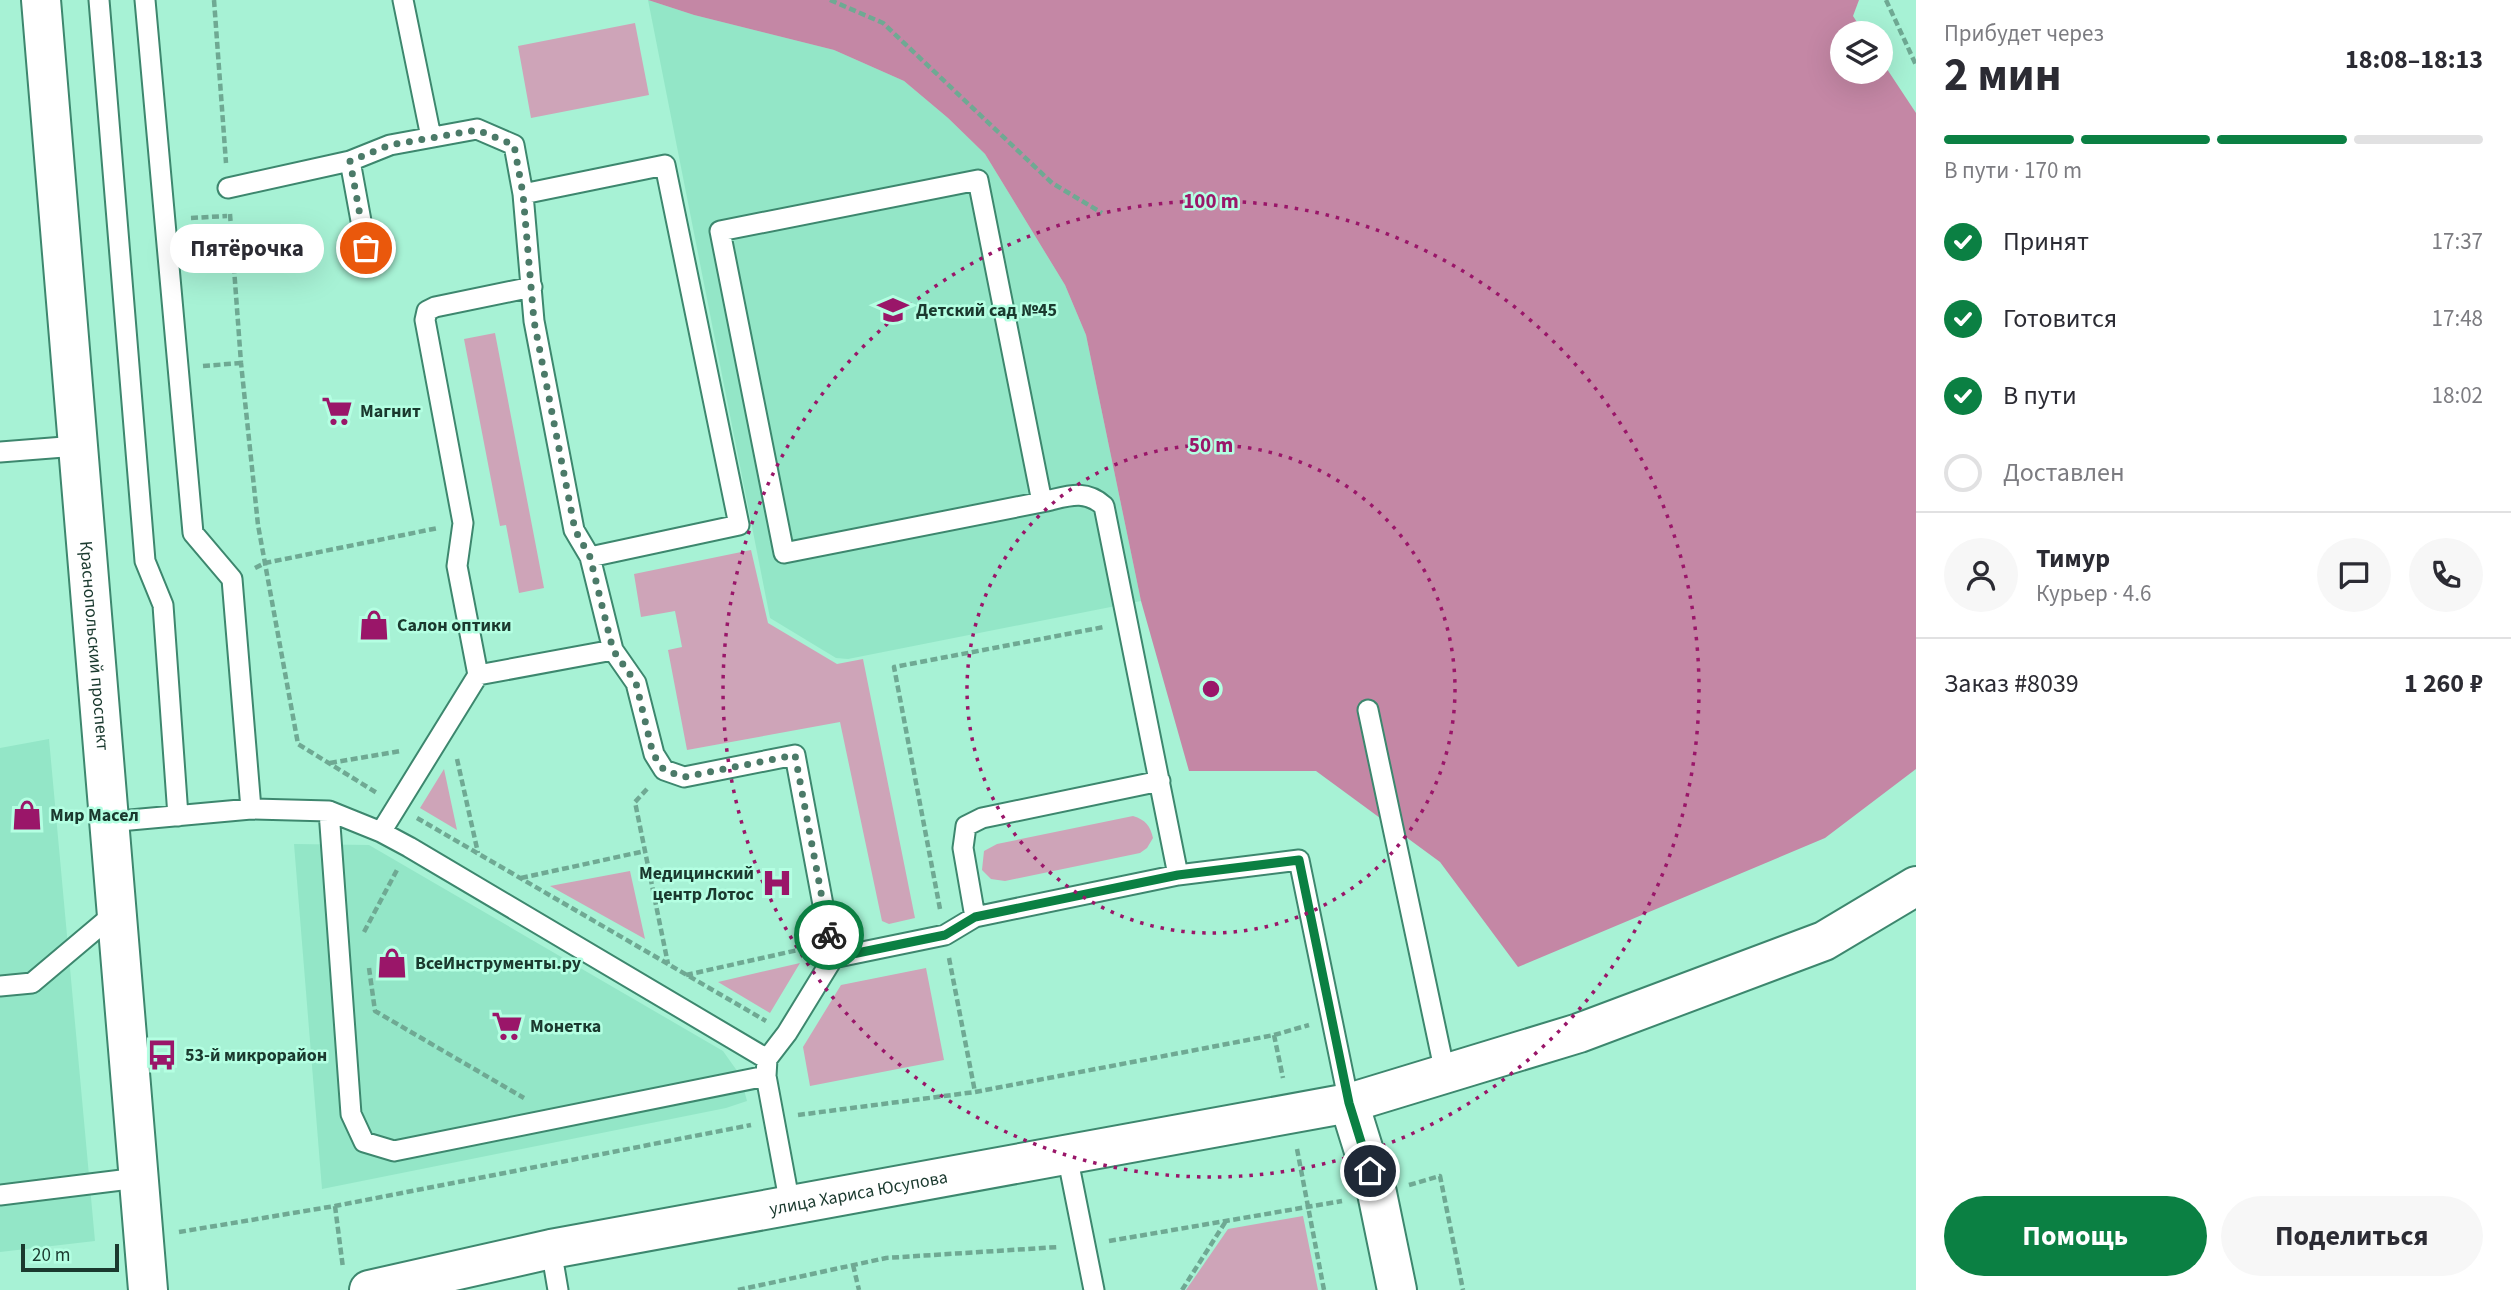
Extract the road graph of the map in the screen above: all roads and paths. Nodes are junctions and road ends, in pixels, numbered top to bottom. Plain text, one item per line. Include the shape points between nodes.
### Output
1 (41, 0) edge
2 (99, 0) edge
3 (145, 0) edge
4 (214, 0) edge
5 (403, 0) edge
6 (830, 0) edge
7 (1886, 0) edge
8 (1916, 65) edge
9 (431, 137) junction
10 (350, 161) junction
11 (228, 188) junction
12 (523, 194) junction
13 (1102, 212) dead end
14 (230, 216) junction
15 (165, 220) junction
16 (366, 248) dead end
17 (532, 287) junction
18 (241, 363) junction
19 (179, 368) junction
20 (77, 446) junction
21 (0, 452) edge
22 (1042, 502) junction
23 (463, 523) junction
24 (590, 557) junction
25 (265, 563) junction
26 (232, 579) junction
27 (613, 650) junction
28 (478, 675) junction
29 (1368, 710) dead end
30 (448, 720) junction
31 (433, 746) junction
32 (328, 764) junction
33 (664, 770) junction
34 (1160, 781) junction
35 (397, 806) junction
36 (251, 809) junction
37 (329, 811) junction
38 (178, 816) junction
39 (422, 821) junction
40 (108, 822) junction
41 (380, 832) junction
42 (409, 847) junction
43 (645, 851) junction
44 (478, 854) junction
45 (1178, 875) junction
46 (521, 878) junction
47 (1916, 886) edge
48 (116, 913) junction
49 (975, 917) junction
50 (366, 945) dead end
51 (831, 950) junction
52 (368, 958) dead end
53 (668, 965) junction
54 (685, 975) junction
55 (0, 986) edge
56 (1331, 1018) junction
57 (787, 1033) junction
58 (1274, 1035) junction
59 (767, 1067) junction
60 (1445, 1073) junction
61 (526, 1099) dead end
62 (797, 1101) dead end
63 (1349, 1103) junction
64 (1290, 1114) junction
65 (799, 1115) junction
66 (774, 1120) junction
67 (1068, 1154) junction
68 (138, 1178) junction
69 (1377, 1193) junction
70 (0, 1195) edge
71 (790, 1205) junction
72 (335, 1206) junction
73 (1307, 1208) junction
74 (1226, 1221) junction
75 (143, 1238) junction
76 (1086, 1245) junction
77 (551, 1249) junction
78 (853, 1265) junction
79 (356, 1284) edge
80 (148, 1290) edge
81 (558, 1290) edge
82 (738, 1290) edge
83 (859, 1290) edge
84 (1094, 1290) edge
85 (1182, 1290) edge
86 (1324, 1290) edge
87 (1397, 1290) edge
88 (1464, 1290) edge

1 - 20 street, Краснопольский проспект
2 - 38 lane via 145,561 163,605
3 - 15 lane
4 - 11 path
5 - 9 lane
6 - 13 path via 883,23 1052,183
7 - 8 path
9 - 10 lane via 390,145
9 - 12 lane via 477,130 514,145
10 - 11 lane
10 - 16 lane
11 - 14 path
12 - 17 lane
12 - 24 lane via 665,165 739,525
14 - 15 path
14 - 18 path
15 - 19 lane
17 - 23 lane via 427,311
17 - 24 lane via 534,321 575,530
18 - 19 path
18 - 25 path
19 - 26 lane via 192,533
20 - 21 lane
20 - 40 street, Краснопольский проспект
22 - 22 lane via 978,180 720,231 783,553
22 - 34 lane via 1093,496 1104,506
23 - 25 path
23 - 28 lane via 457,566
24 - 27 lane
25 - 26 path
25 - 32 path via 298,744
26 - 36 lane
27 - 28 lane
27 - 33 lane via 636,683 653,754
28 - 30 lane
29 - 60 lane
30 - 31 lane
30 - 44 path
31 - 32 path
31 - 35 lane
32 - 35 path
33 - 43 path via 635,802
33 - 51 lane via 684,777 795,755
34 - 45 lane
34 - 49 lane via 982,818 966,826 963,848
35 - 39 path
35 - 41 lane
36 - 37 lane
36 - 38 lane
37 - 41 lane
37 - 59 lane via 351,1114 364,1142 394,1151
38 - 40 lane
39 - 42 path
39 - 44 path
40 - 48 street, Краснопольский проспект
41 - 42 lane
42 - 50 path via 364,932
42 - 59 lane
43 - 46 path
43 - 53 path
44 - 46 path
45 - 49 lane
45 - 56 lane via 1299,860
46 - 53 path
47 - 60 street, улица Хариса Юсупова via 1824,941 1579,1033
48 - 55 lane via 32,983
48 - 68 street, Краснопольский проспект
49 - 51 lane via 945,935
51 - 54 path
51 - 57 lane
52 - 61 path via 375,1010
53 - 54 path
54 - 57 path
56 - 58 path
56 - 63 lane
57 - 59 lane
58 - 64 path
58 - 65 path via 975,1092
59 - 66 lane
60 - 63 street, улица Хариса Юсупова
62 - 65 path
63 - 64 street, улица Хариса Юсупова
63 - 69 street
64 - 67 street, улица Хариса Юсупова
64 - 73 path
65 - 66 path
66 - 71 lane
66 - 72 path
67 - 71 street, улица Хариса Юсупова
67 - 76 lane
68 - 70 lane
68 - 75 street, Краснопольский проспект
69 - 73 path
69 - 87 street
69 - 88 path via 1440,1176
71 - 77 street, улица Хариса Юсупова
72 - 75 path
72 - 79 path
73 - 74 path
73 - 86 path
74 - 76 path
74 - 85 path
75 - 80 street, Краснопольский проспект
76 - 78 path via 886,1258
76 - 84 lane
77 - 79 street, улица Хариса Юсупова
77 - 81 lane
78 - 82 path
78 - 83 path

